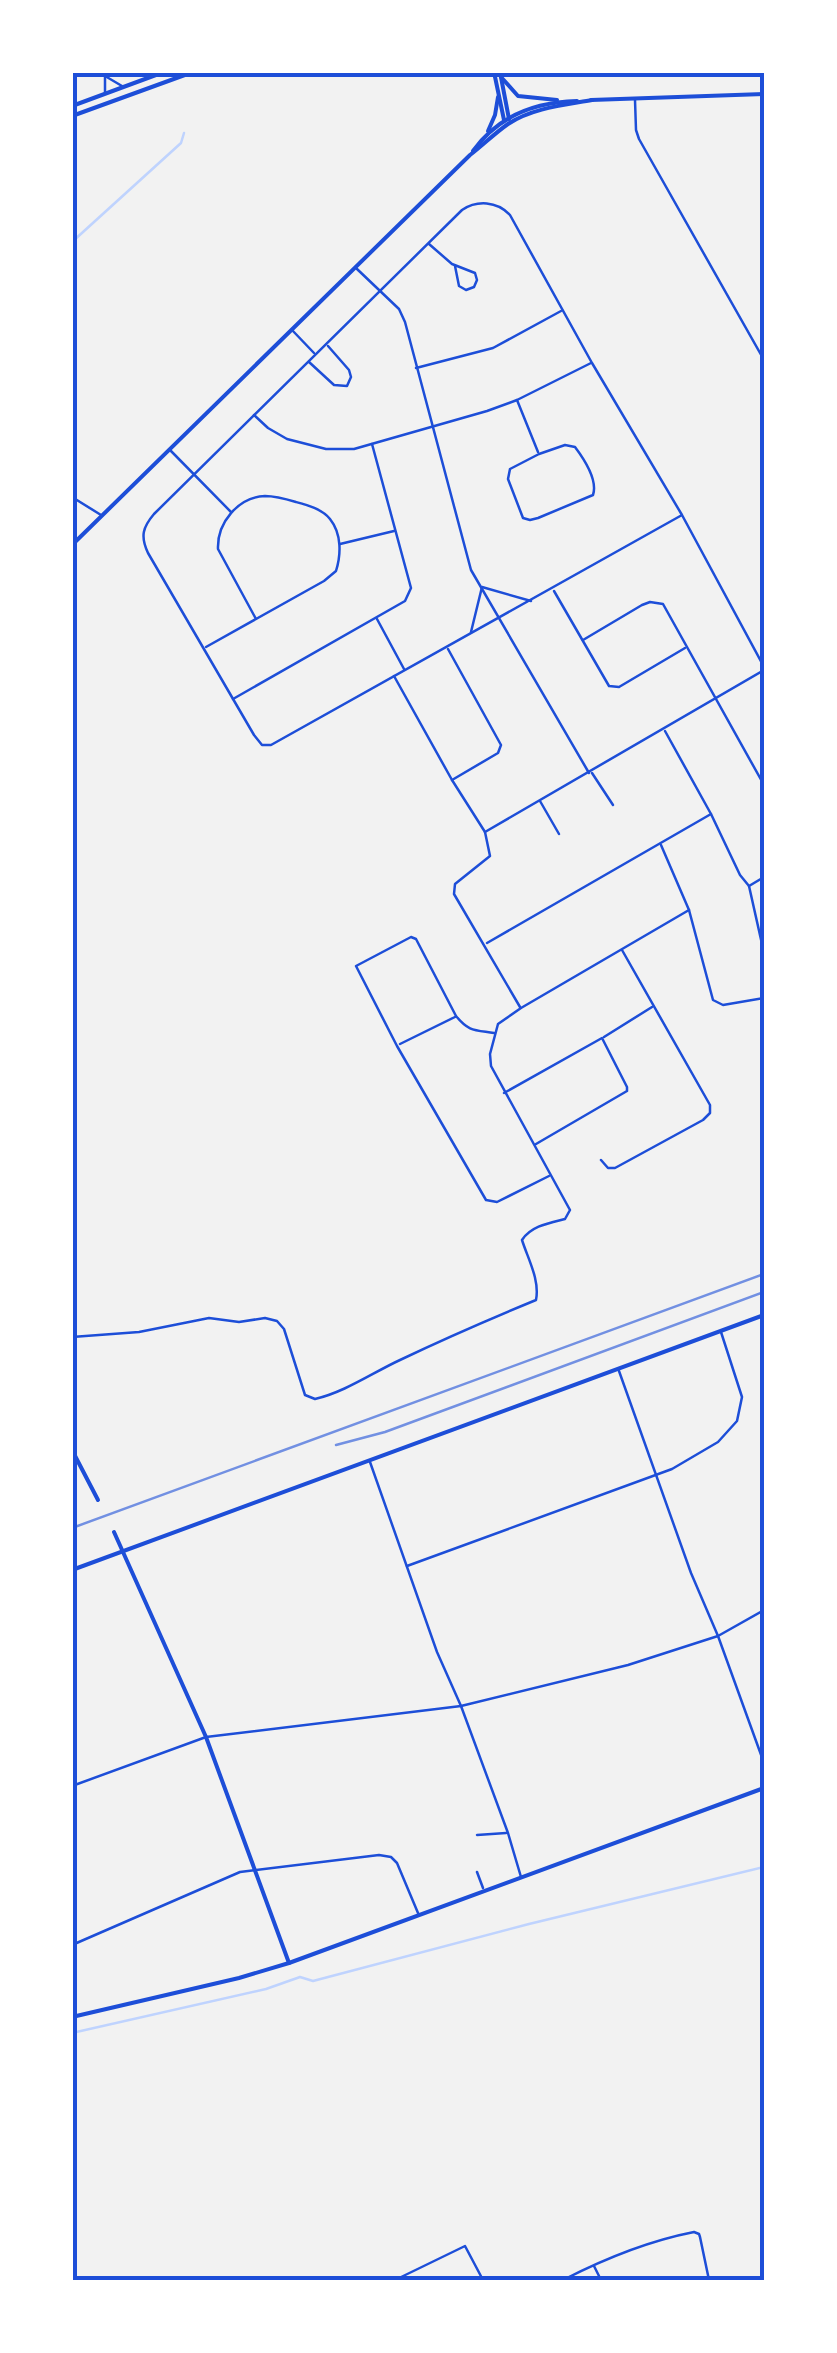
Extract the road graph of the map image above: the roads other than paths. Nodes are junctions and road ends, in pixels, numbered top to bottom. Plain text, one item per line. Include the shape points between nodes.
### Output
1 (164, 72) edge
2 (193, 72) edge
3 (104, 74) edge
4 (499, 74) edge
5 (124, 87) junction
6 (498, 92) junction
7 (106, 94) junction
8 (764, 94) edge
9 (635, 99) junction
10 (592, 100) junction
11 (564, 101) junction
12 (72, 106) edge
13 (72, 116) edge
14 (507, 121) junction
15 (486, 135) junction
16 (470, 155) junction
17 (428, 243) junction
18 (455, 266) junction
19 (356, 268) junction
20 (380, 290) junction
21 (562, 310) junction
22 (292, 330) junction
23 (326, 344) junction
24 (315, 354) junction
25 (764, 360) edge
26 (308, 362) junction
27 (592, 363) junction
28 (416, 368) junction
29 (517, 400) junction
30 (254, 414) junction
31 (432, 428) junction
32 (372, 444) junction
33 (169, 449) junction
34 (539, 454) junction
35 (193, 474) junction
36 (72, 497) edge
37 (231, 512) junction
38 (102, 515) junction
39 (682, 516) junction
40 (396, 531) junction
41 (340, 544) junction
42 (72, 545) edge
43 (482, 587) junction
44 (552, 589) junction
45 (530, 601) junction
46 (500, 617) junction
47 (376, 618) junction
48 (256, 619) junction
49 (471, 633) junction
50 (583, 640) junction
51 (686, 647) junction
52 (204, 648) junction
53 (448, 648) junction
54 (764, 668) edge
55 (405, 670) junction
56 (394, 676) junction
57 (716, 698) junction
58 (232, 699) junction
59 (664, 730) junction
60 (590, 772) junction
61 (452, 780) junction
62 (764, 785) edge
63 (540, 800) junction
64 (613, 805) dead end
65 (711, 814) junction
66 (485, 832) junction
67 (560, 834) dead end
68 (660, 843) junction
69 (764, 877) edge
70 (750, 886) junction
71 (688, 910) junction
72 (485, 944) junction
73 (621, 949) junction
74 (764, 954) edge
75 (764, 998) edge
76 (654, 1006) junction
77 (521, 1008) junction
78 (456, 1016) junction
79 (494, 1034) junction
80 (602, 1038) junction
81 (397, 1046) junction
82 (504, 1093) junction
83 (534, 1145) junction
84 (600, 1160) dead end
85 (551, 1176) junction
86 (764, 1316) edge
87 (721, 1332) junction
88 (72, 1337) edge
89 (618, 1369) junction
90 (72, 1450) edge
91 (370, 1460) junction
92 (657, 1474) junction
93 (98, 1500) dead end
94 (114, 1532) dead end
95 (407, 1566) junction
96 (72, 1570) edge
97 (764, 1610) edge
98 (718, 1636) junction
99 (460, 1706) junction
100 (206, 1737) junction
101 (764, 1763) edge
102 (72, 1786) edge
103 (764, 1788) edge
104 (508, 1833) junction
105 (477, 1835) dead end
106 (255, 1870) junction
107 (477, 1872) dead end
108 (521, 1877) junction
109 (484, 1890) junction
110 (418, 1914) junction
111 (72, 1945) edge
112 (289, 1963) junction
113 (72, 2018) edge
114 (593, 2264) junction
115 (395, 2280) edge
116 (483, 2280) edge
117 (562, 2280) edge
118 (601, 2280) edge
119 (709, 2280) edge

1 - 5 street
2 - 13 street
3 - 5 street
3 - 7 street
4 - 6 street
4 - 11 street via 518,96
4 - 14 street
5 - 7 street
6 - 14 street
6 - 15 street
7 - 12 street
8 - 9 street
9 - 10 street
9 - 25 street via 639,139
10 - 11 street
10 - 14 street
11 - 14 street
14 - 15 street
14 - 16 street
15 - 16 street
16 - 19 street
17 - 18 street
17 - 20 street
17 - 21 street via 462,210 480,203 500,206
18 - 18 street via 459,286 474,287 475,274
19 - 20 street
19 - 22 street
20 - 23 street
20 - 28 street via 402,314
21 - 27 street
21 - 28 street via 500,346
22 - 24 street
22 - 33 street
23 - 24 street
23 - 26 street via 349,370 347,386 334,386
24 - 26 street
26 - 30 street
27 - 29 street
27 - 39 street
28 - 31 street
29 - 31 street
29 - 34 street
30 - 32 street via 274,433 326,449
30 - 35 street
31 - 32 street
31 - 43 street via 466,556
32 - 40 street
33 - 35 street
33 - 38 street
34 - 34 street via 575,446 595,484 593,494 523,518 508,474
35 - 37 street
35 - 52 street via 147,522 142,538
36 - 38 street
37 - 41 street via 259,497 300,503 330,519
37 - 48 street via 218,549
38 - 42 street
39 - 44 street
39 - 54 street
40 - 41 street
40 - 47 street via 411,588 405,601
41 - 48 street via 333,574
43 - 45 street
43 - 46 street
43 - 49 street
44 - 45 street
44 - 50 street
45 - 46 street
46 - 49 street
46 - 60 street
47 - 55 street
47 - 58 street
48 - 52 street
49 - 53 street
50 - 51 street via 657,602
50 - 51 street via 614,688
51 - 57 street
52 - 58 street
53 - 55 street
53 - 61 street via 501,745
54 - 57 street
55 - 56 street
56 - 58 street via 276,744 262,745
56 - 61 street
57 - 59 street
57 - 62 street
59 - 60 street
59 - 65 street
60 - 63 street
60 - 64 street
61 - 66 street
63 - 66 street
63 - 67 street
65 - 68 street
65 - 70 street
66 - 72 street via 490,856 454,889
68 - 71 street
68 - 72 street
69 - 70 street
70 - 74 street
71 - 73 street
71 - 75 street via 710,995 723,1005
72 - 77 street
73 - 76 street
73 - 77 street
76 - 80 street
76 - 84 street via 710,1113 615,1168
77 - 79 street
78 - 79 street via 470,1030
78 - 81 street
78 - 81 street via 416,939 405,938 356,966
79 - 82 street via 490,1060
80 - 82 street
80 - 83 street via 626,1091
81 - 85 street via 486,1200 497,1202
82 - 83 street
83 - 85 street
85 - 88 street via 570,1210 522,1240 536,1300 319,1398 305,1395 276,1320 209,1318
86 - 87 street
87 - 89 street
87 - 92 street via 741,1393 737,1421 718,1442
89 - 91 street
89 - 92 street
90 - 93 street
91 - 95 street
91 - 96 street
92 - 95 street
92 - 98 street
94 - 100 street
95 - 99 street
97 - 98 street
98 - 99 street
98 - 101 street
99 - 100 street
99 - 104 street
100 - 102 street
100 - 106 street
103 - 108 street
104 - 105 street
104 - 108 street
106 - 110 street via 386,1856 397,1863
106 - 111 street
106 - 112 street
107 - 109 street
108 - 109 street
109 - 110 street
110 - 112 street
112 - 113 street
114 - 117 street
114 - 118 street
114 - 119 street via 691,2232 700,2238
115 - 116 street via 465,2246

